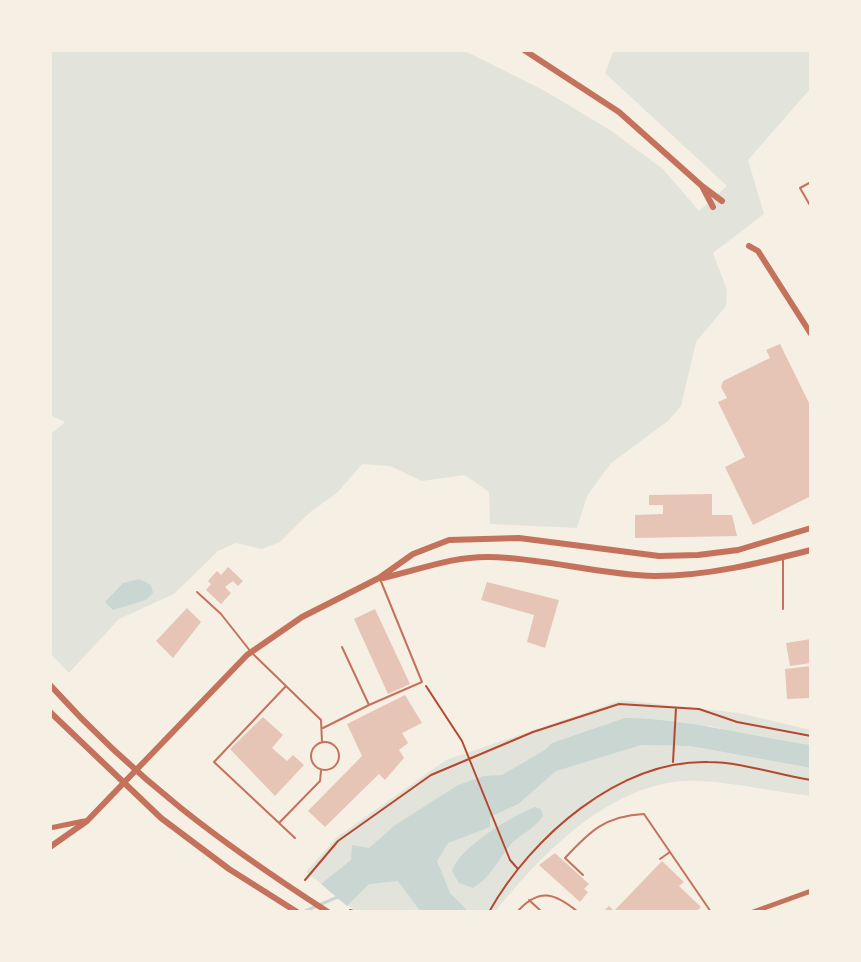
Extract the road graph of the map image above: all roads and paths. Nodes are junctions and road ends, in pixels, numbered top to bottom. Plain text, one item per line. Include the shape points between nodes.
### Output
1 (524, 50) edge
2 (811, 182) edge
3 (702, 186) junction
4 (722, 201) dead end
5 (713, 207) dead end
6 (811, 207) edge
7 (757, 241) dead end
8 (749, 246) dead end
9 (758, 251) junction
10 (811, 334) edge
11 (811, 528) edge
12 (811, 550) edge
13 (783, 557) junction
14 (379, 578) junction
15 (197, 592) dead end
16 (783, 609) dead end
17 (342, 647) dead end
18 (251, 652) junction
19 (422, 682) junction
20 (50, 685) edge
21 (286, 686) junction
22 (369, 705) junction
23 (676, 708) junction
24 (50, 712) edge
25 (321, 729) junction
26 (811, 736) edge
27 (322, 742) junction
28 (470, 758) junction
29 (673, 763) junction
30 (321, 770) junction
31 (135, 773) junction
32 (811, 780) edge
33 (124, 785) junction
34 (87, 821) junction
35 (279, 823) junction
36 (50, 828) edge
37 (295, 838) dead end
38 (50, 847) edge
39 (671, 852) junction
40 (660, 859) dead end
41 (518, 870) junction
42 (583, 875) dead end
43 (305, 880) dead end
44 (811, 891) edge
45 (528, 900) junction
46 (350, 910) edge
47 (708, 911) edge
48 (297, 912) edge
49 (328, 912) edge
50 (357, 912) edge
51 (489, 912) edge
52 (517, 912) edge
53 (542, 912) edge
54 (578, 912) edge
55 (753, 912) edge

1 - 3 street via 619,112
2 - 6 lane via 800,188
3 - 4 street
3 - 5 street
7 - 9 street
8 - 9 street
9 - 10 street
11 - 14 street via 738,550 698,555 659,556 519,538 449,540 413,554
12 - 13 street
13 - 14 street via 716,572 653,576 491,557 448,560
13 - 16 lane
14 - 18 street via 302,617
14 - 19 lane
15 - 18 lane
17 - 22 lane
18 - 21 lane
18 - 31 street
19 - 22 lane
19 - 28 path
20 - 31 street
21 - 25 lane via 321,720
21 - 35 lane via 214,762
22 - 25 lane
23 - 26 path
23 - 28 path via 619,704
23 - 29 path
24 - 33 street
25 - 27 lane
27 - 30 lane via 312,748 310,757
27 - 30 lane via 333,744 339,757 331,769
28 - 41 path
28 - 43 path via 431,775 369,818 338,841
29 - 32 path via 739,765
29 - 41 path via 602,795
30 - 35 lane via 320,781
31 - 33 street
31 - 49 street via 201,827
33 - 34 street
33 - 48 street via 191,842
34 - 36 street
34 - 38 street
35 - 37 lane
39 - 40 lane
39 - 42 lane via 648,817 622,817 592,829 565,858
39 - 47 lane
41 - 51 path
44 - 55 street
45 - 52 lane
45 - 53 lane
45 - 54 lane via 556,894
46 - 50 path

